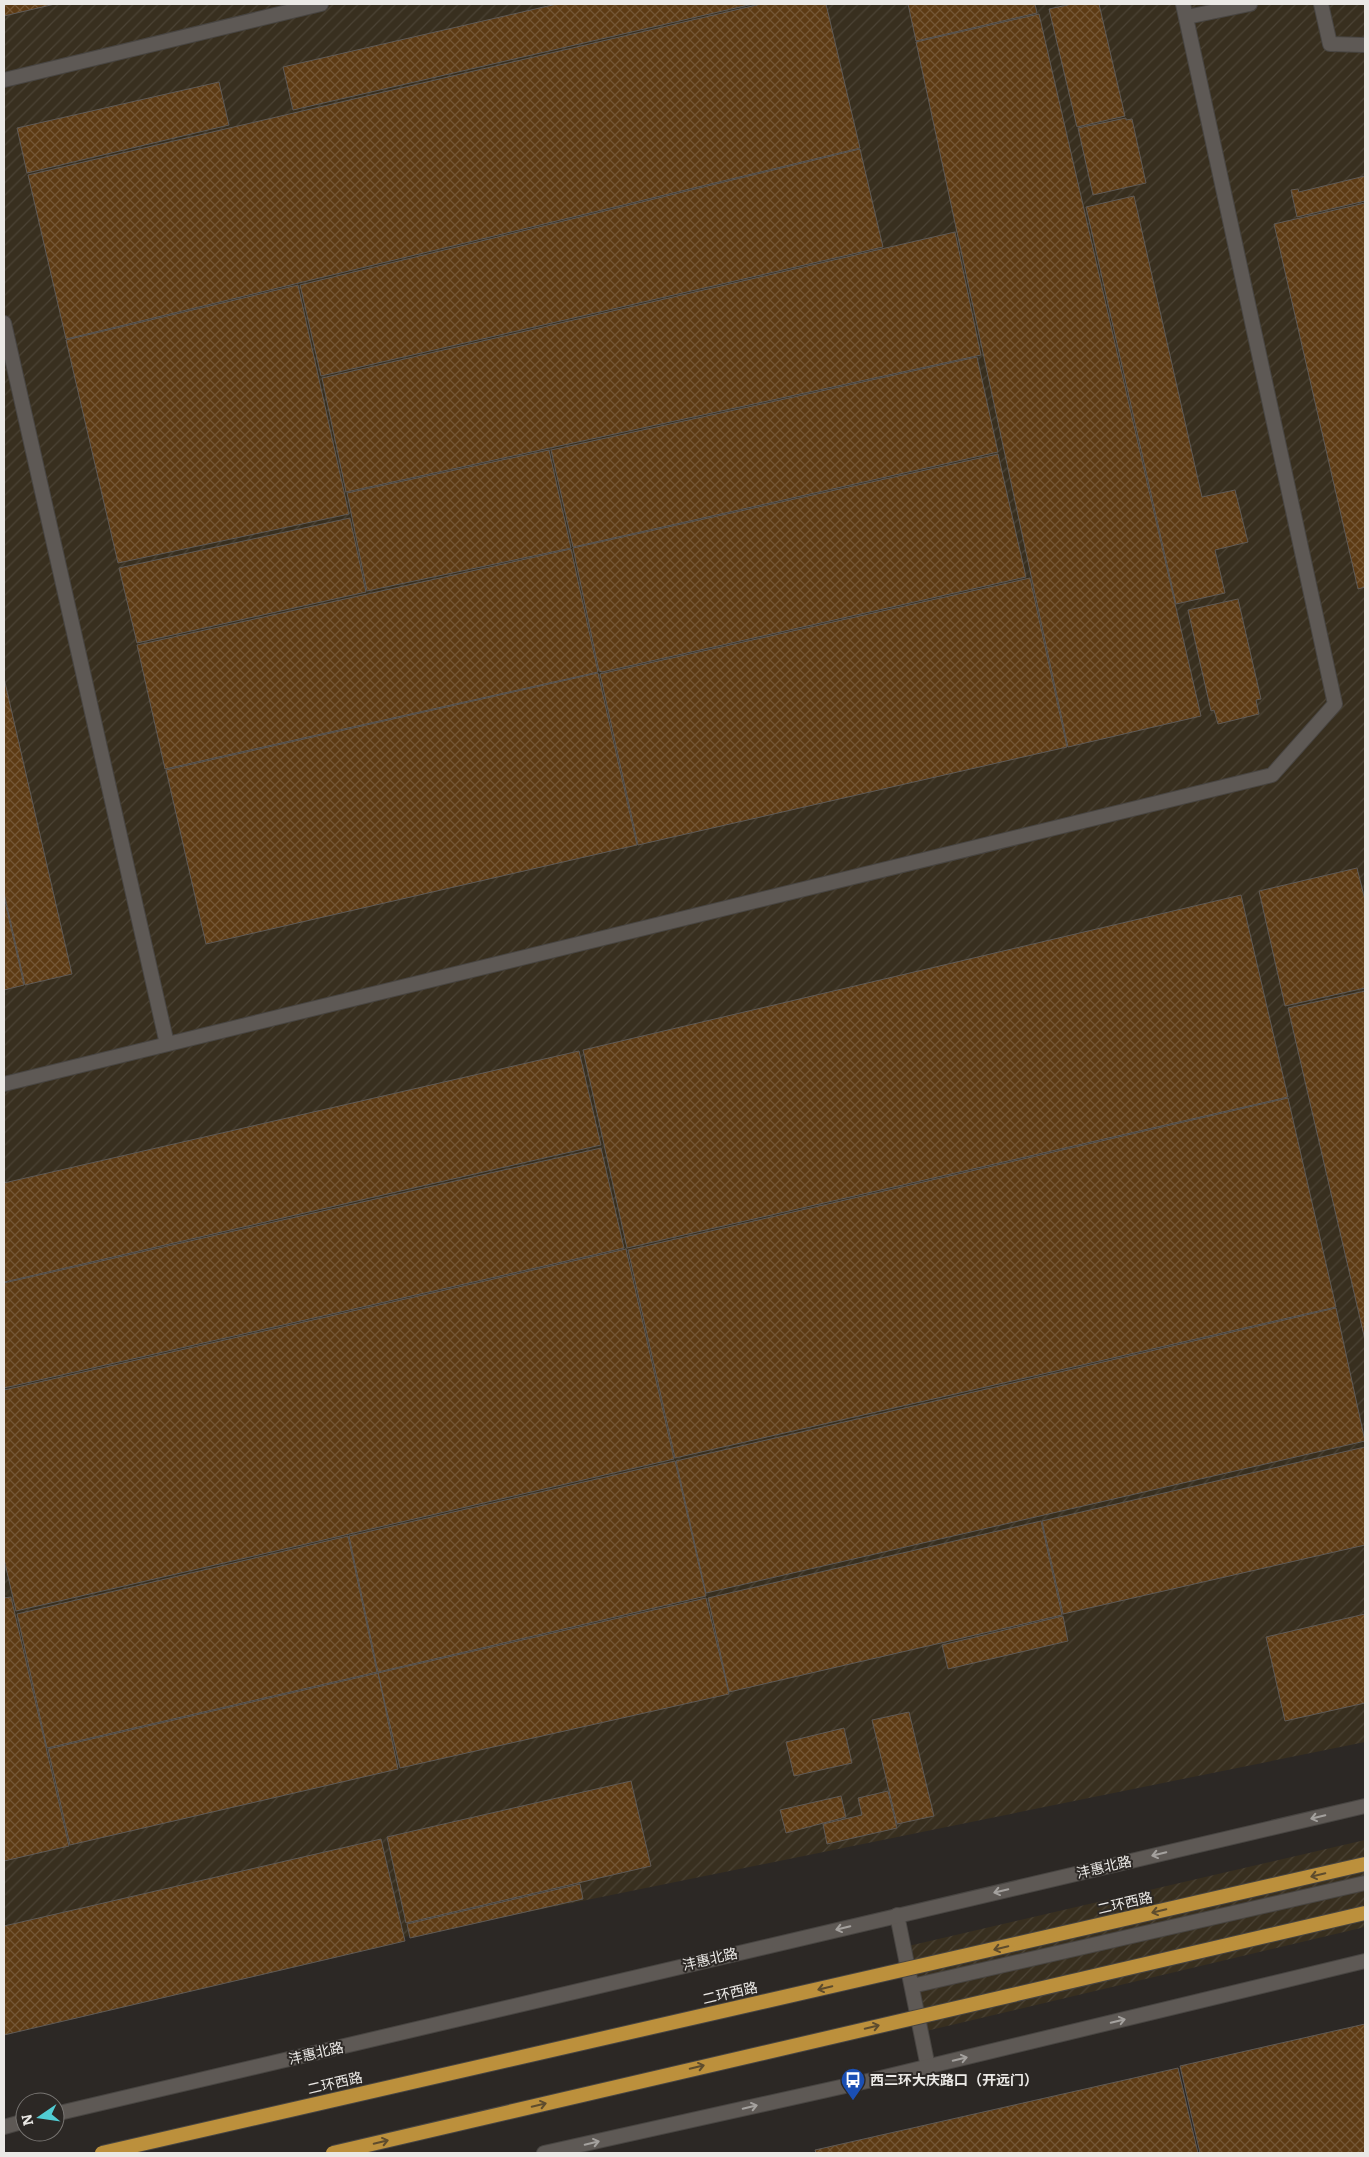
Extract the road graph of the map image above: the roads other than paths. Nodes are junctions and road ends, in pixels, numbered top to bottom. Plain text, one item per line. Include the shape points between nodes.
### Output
1 (321, 4) edge
2 (1250, 4) edge
3 (1321, 4) edge
4 (1185, 10) edge
5 (1365, 45) edge
6 (4, 80) edge
7 (4, 323) edge
8 (167, 1044) junction
9 (4, 1084) edge
10 (1365, 1806) edge
11 (1365, 1864) edge
12 (1365, 1883) edge
13 (1365, 1913) edge
14 (897, 1915) junction
15 (1365, 1961) edge
16 (912, 1986) junction
17 (928, 2067) junction
18 (65, 2112) edge
19 (102, 2153) edge
20 (333, 2153) edge
21 (544, 2153) edge

1 - 6 street
2 - 4 street
3 - 5 street via 1330,44
4 - 8 street via 1335,704 1272,776
7 - 8 street
8 - 9 street
10 -> 14 street, 沣惠北路
11 -> 19 highway, 二环西路, bridge
12 - 16 street
20 -> 13 highway, bridge
14 - 16 street
14 -> 18 street, 沣惠北路
17 -> 15 street
16 - 17 street
21 -> 17 street

